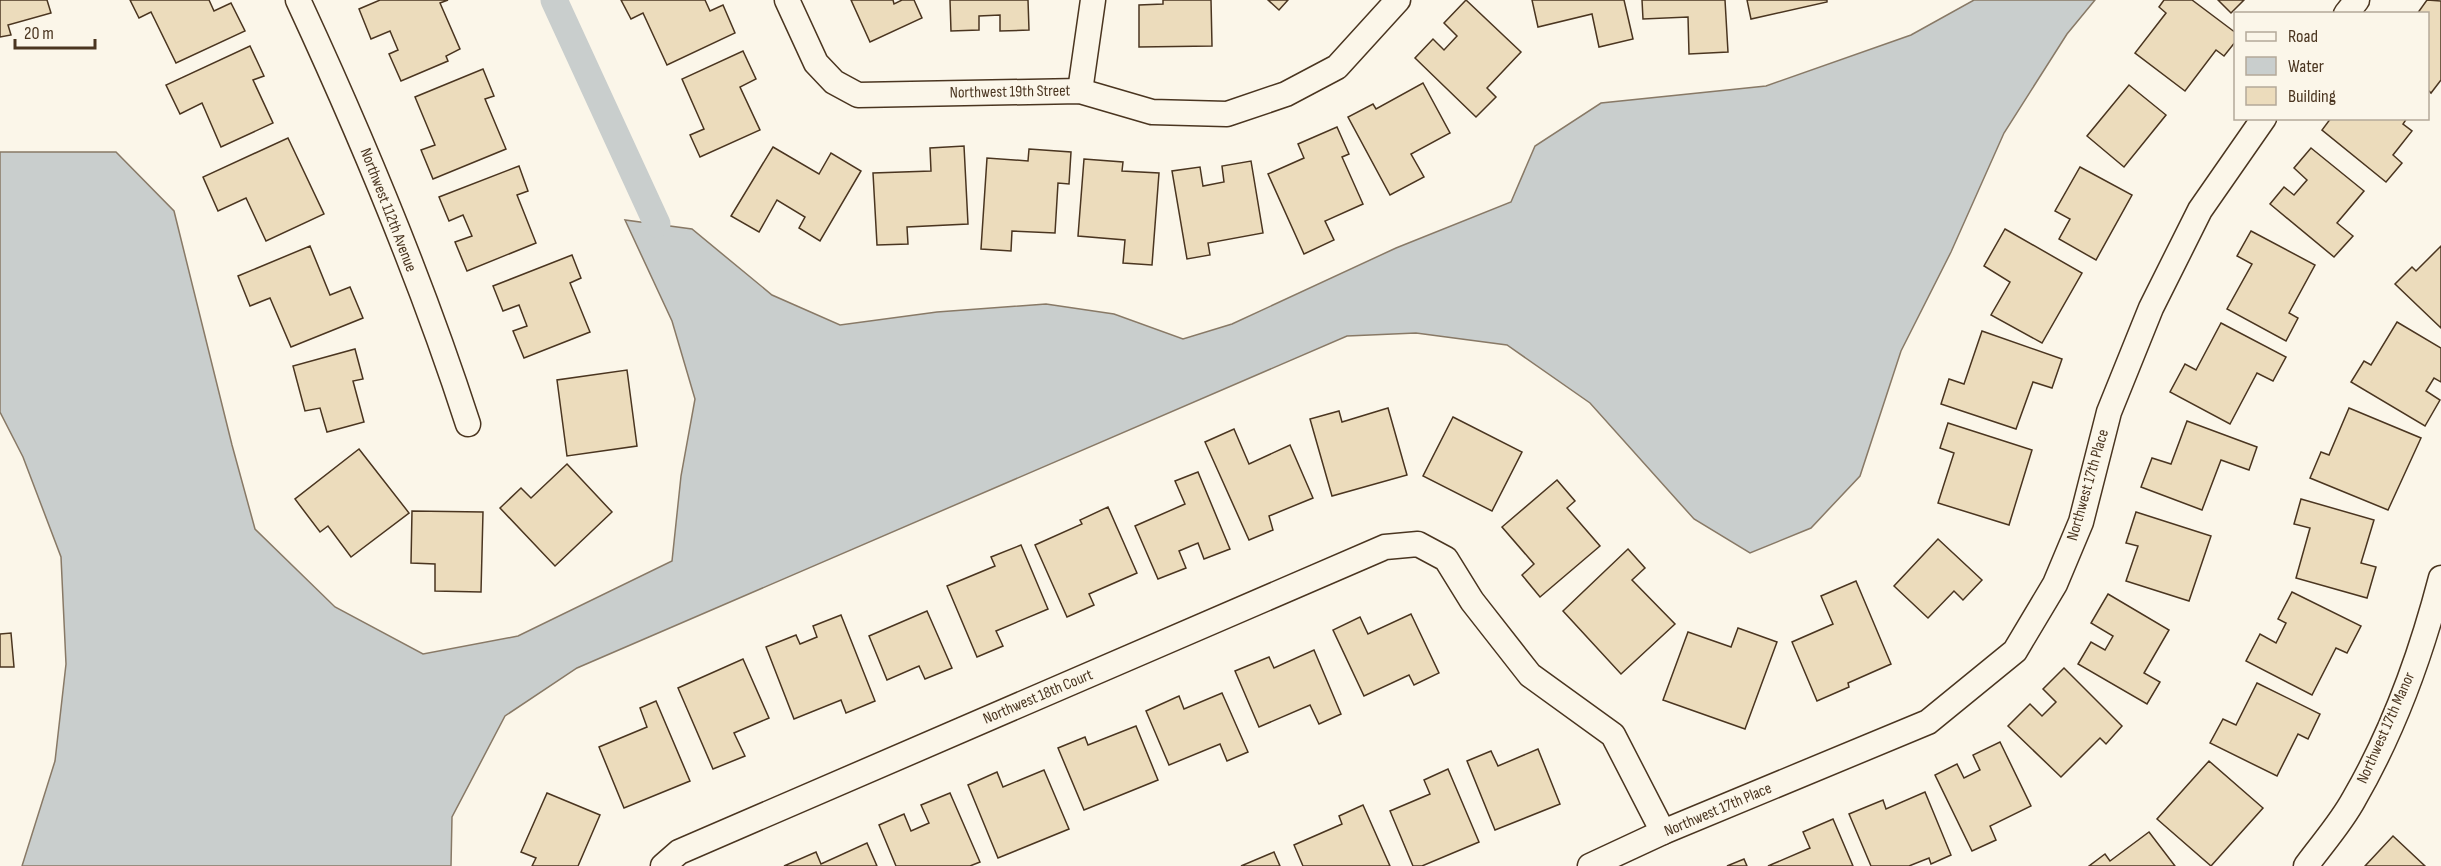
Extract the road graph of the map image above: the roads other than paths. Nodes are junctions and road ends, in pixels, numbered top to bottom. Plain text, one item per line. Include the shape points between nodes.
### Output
1 (298, 0) edge
2 (787, 0) edge
3 (1093, 0) edge
4 (1398, 0) edge
5 (1080, 91) junction
6 (2263, 120) edge
7 (468, 424) dead end
8 (2441, 578) edge
9 (1664, 832) junction
10 (663, 866) edge
11 (1590, 866) edge
12 (2306, 866) edge

1 - 7 street, Northwest 112th Avenue via 351,115
2 - 5 street, Northwest 19th Street via 816,63 834,82 858,95
3 - 5 street
4 - 5 street, Northwest 19th Street via 1336,67 1286,94 1227,114 1152,112
6 - 9 street, Northwest 17th Place via 2200,210 2151,308 2109,412 2081,522 2055,584 2015,651 1928,722
8 - 12 street, Northwest 17th Manor via 2427,632 2397,714 2354,801
9 - 10 street, Northwest 18th Court via 1613,735 1530,675 1472,601 1446,559 1418,544 1385,547 679,852
9 - 11 street, Northwest 17th Place

